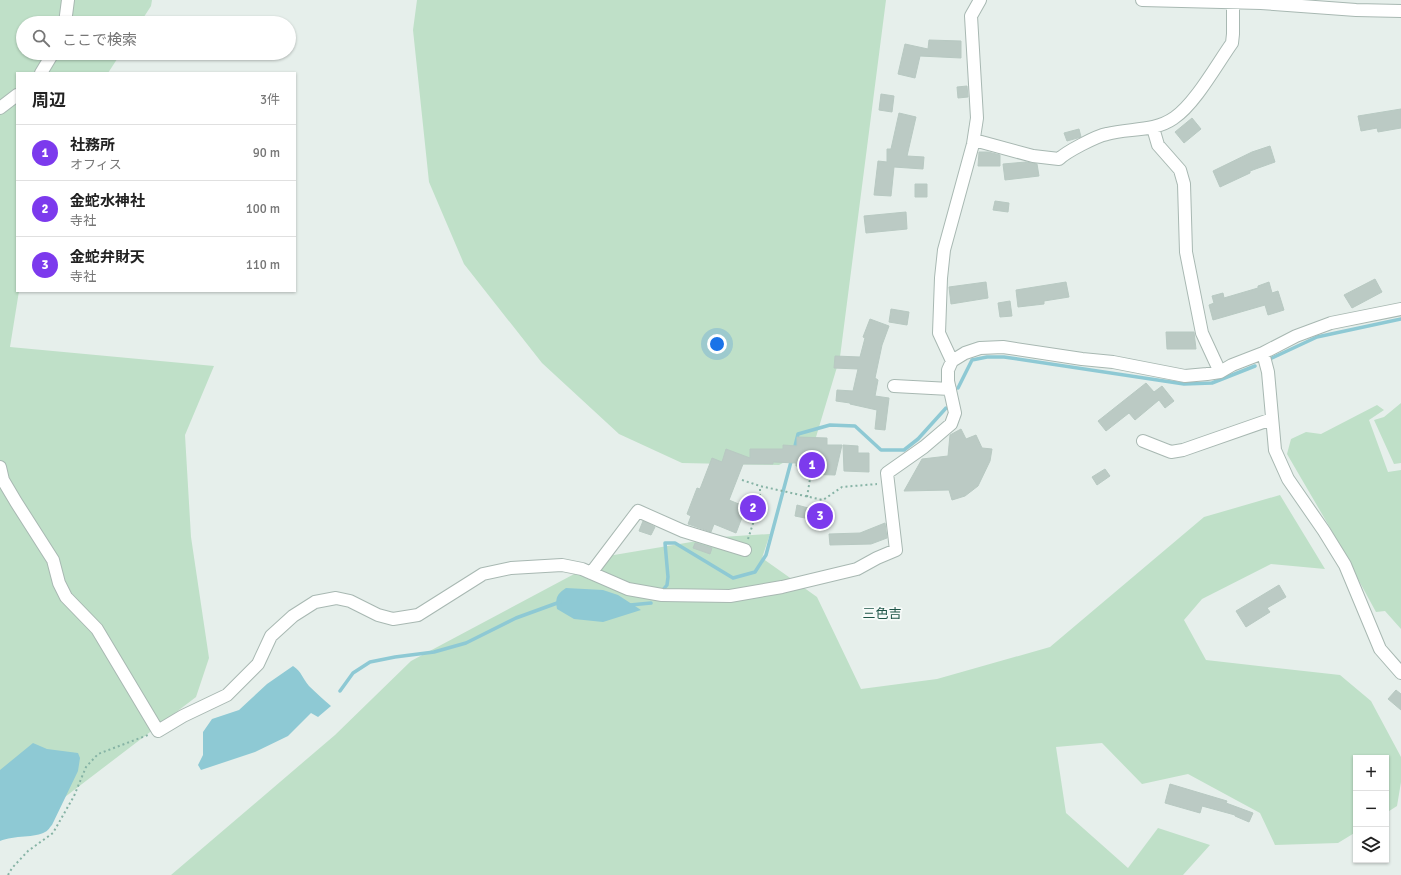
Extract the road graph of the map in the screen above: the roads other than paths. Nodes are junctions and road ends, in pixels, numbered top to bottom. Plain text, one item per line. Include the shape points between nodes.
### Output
1 (68, 0) edge
2 (1142, 0) edge
3 (1233, 2) junction
4 (974, 3) edge
5 (1401, 11) edge
6 (66, 16) edge
7 (49, 60) edge
8 (42, 72) edge
9 (16, 96) edge
10 (0, 108) edge
11 (1153, 128) junction
12 (974, 140) junction
13 (1401, 309) edge
14 (1263, 353) junction
15 (952, 361) junction
16 (1220, 372) junction
17 (894, 386) dead end
18 (950, 389) junction
19 (1272, 419) junction
20 (1143, 441) dead end
21 (0, 467) edge
22 (745, 550) road end
23 (592, 573) junction
24 (1401, 673) edge

1 - 6 street
2 - 3 street
3 - 5 street
3 - 11 street via 1232,43 1190,103 1174,118
4 - 12 street via 971,16 977,118
7 - 8 street
9 - 10 street
11 - 12 street via 1106,134 1059,159 1033,156
11 - 16 street via 1158,145 1180,170 1184,184 1186,252 1202,332
12 - 15 street via 944,250 939,333
13 - 14 street via 1331,323 1296,336
14 - 16 street
14 - 19 street via 1268,372
15 - 16 street via 965,352 980,348 1003,347 1113,362 1185,376
15 - 18 street via 948,370
17 - 18 street
18 - 23 street via 955,413 951,424 887,473 896,550 858,569 730,596 662,595 628,589
19 - 20 street via 1183,450 1171,452
19 - 24 street via 1275,450 1288,479 1345,565 1380,649
21 - 23 street via 3,480 53,560 66,597 97,629 158,731 183,716 227,696 258,664 270,636 293,616 315,602 336,598 350,601 378,615 393,619 418,615 482,574 511,568 562,565
22 - 23 street via 683,531 638,511

